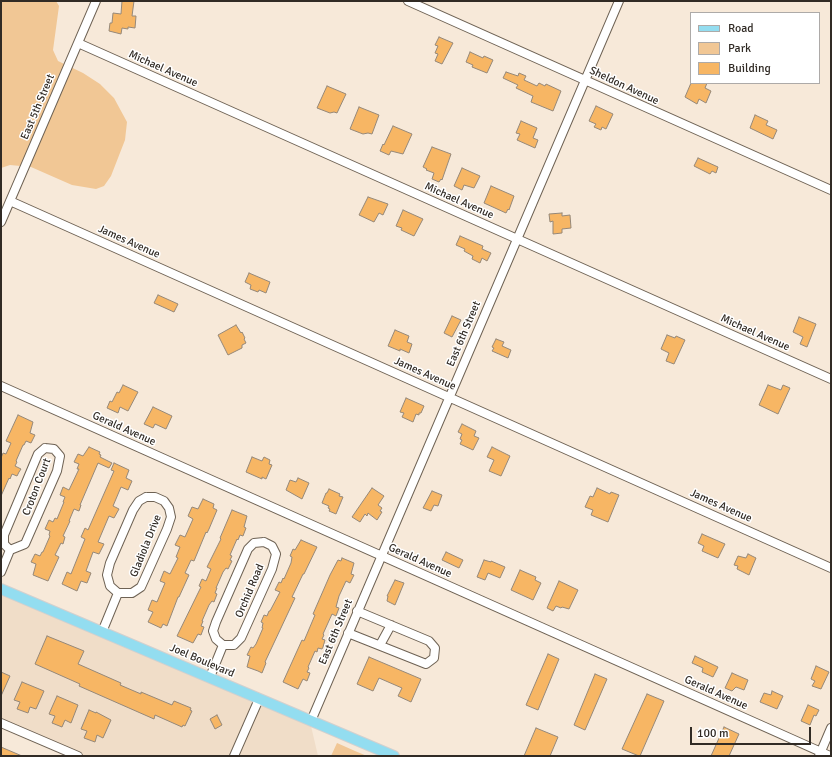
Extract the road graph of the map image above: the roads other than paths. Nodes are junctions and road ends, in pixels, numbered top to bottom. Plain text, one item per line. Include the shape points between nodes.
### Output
1 (96, 1) edge
2 (408, 1) edge
3 (619, 1) edge
4 (78, 43) junction
5 (585, 80) junction
6 (831, 190) edge
7 (10, 201) junction
8 (1, 222) edge
9 (517, 239) junction
10 (831, 379) edge
11 (1, 386) edge
12 (449, 397) junction
13 (10, 550) junction
14 (381, 556) junction
15 (831, 568) edge
16 (1, 572) edge
17 (1, 589) edge
18 (118, 593) junction
19 (357, 611) junction
20 (391, 625) junction
21 (102, 632) junction
22 (348, 633) junction
23 (223, 645) junction
24 (380, 645) junction
25 (210, 678) junction
26 (259, 698) junction
27 (311, 721) junction
28 (1, 723) edge
29 (831, 728) edge
30 (820, 754) edge
31 (78, 756) edge
32 (234, 756) edge
33 (394, 756) edge
34 (830, 756) edge

1 - 4 street, East 5th Street
2 - 5 street, Sheldon Avenue
3 - 5 street, East 6th Street
4 - 7 street, East 5th Street
4 - 9 street, Michael Avenue
5 - 6 street, Sheldon Avenue
5 - 9 street, East 6th Street
7 - 8 street, East 5th Street
7 - 12 street, James Avenue
9 - 10 street, Michael Avenue
9 - 12 street, East 6th Street
11 - 14 street, Gerald Avenue
12 - 14 street, East 6th Street
12 - 15 street, James Avenue
13 - 13 street, Croton Court via 4,544 4,535 38,454 45,448 54,449 60,456 57,471 29,536 25,544
13 - 16 street
14 - 19 street, East 6th Street
14 - 30 street, Gerald Avenue
17 - 21 main road, Joel Boulevard
18 - 18 street, Gladiola Drive via 110,586 107,575 110,563 139,501 146,497 156,497 164,501 169,508 167,529 142,587 132,594
18 - 21 street
19 - 20 street
19 - 22 street, East 6th Street
20 - 24 street
20 - 24 street via 429,641 435,648 434,658 426,664
21 - 25 main road, Joel Boulevard
22 - 24 street
22 - 27 street, East 6th Street
23 - 23 street, Orchid Road via 216,639 213,631 216,622 248,549 254,543 264,542 272,546 276,554 272,569 241,638 234,645
23 - 25 street
25 - 26 main road, Joel Boulevard
26 - 27 main road, Joel Boulevard
26 - 32 street
27 - 33 main road, Joel Boulevard
28 - 31 street
29 - 30 street
30 - 34 street, Gerald Avenue

